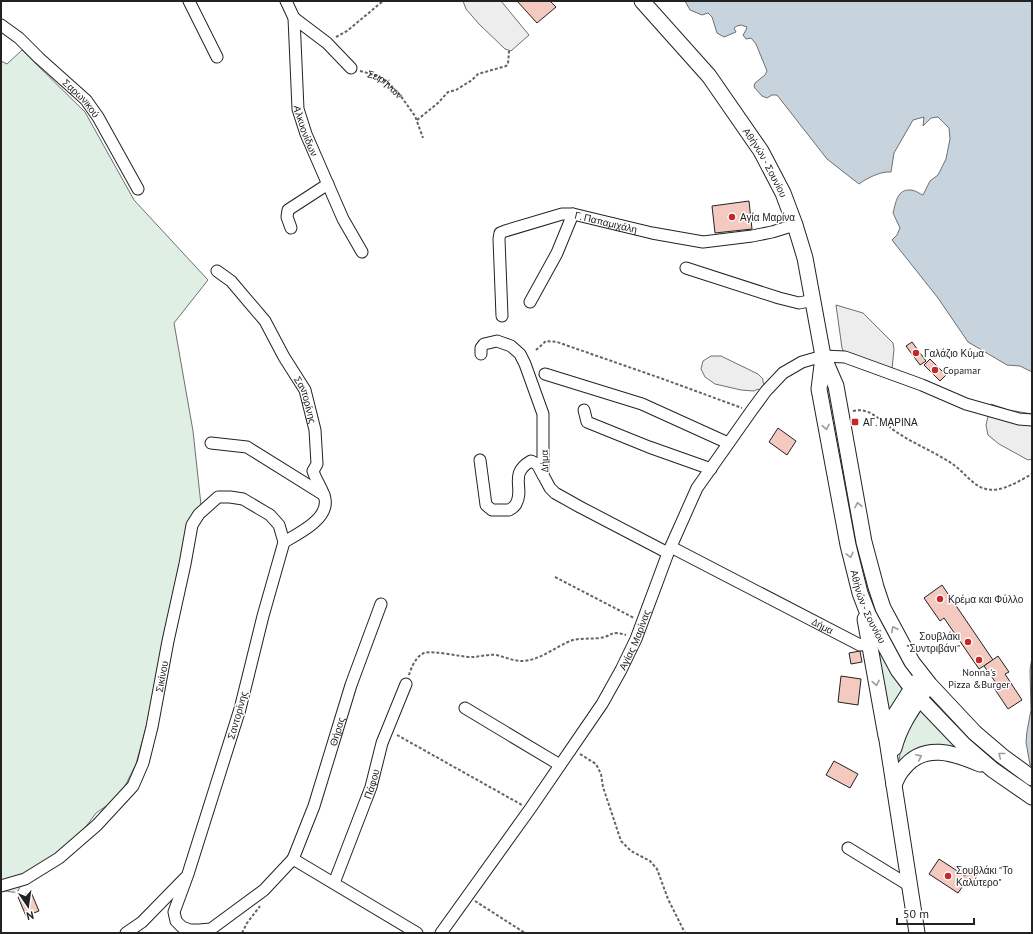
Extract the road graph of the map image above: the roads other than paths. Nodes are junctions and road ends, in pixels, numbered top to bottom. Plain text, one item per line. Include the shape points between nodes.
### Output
1 (189, 1) edge
2 (286, 1) edge
3 (642, 1) edge
4 (294, 18) junction
5 (1, 25) edge
6 (217, 57) dead end
7 (351, 68) road end
8 (328, 184) junction
9 (138, 189) dead end
10 (573, 214) junction
11 (795, 226) junction
12 (291, 228) dead end
13 (362, 252) dead end
14 (686, 268) dead end
15 (217, 271) dead end
16 (814, 300) junction
17 (530, 302) dead end
18 (502, 316) dead end
19 (481, 354) dead end
20 (823, 356) junction
21 (545, 374) dead end
22 (584, 410) dead end
23 (1032, 420) edge
24 (211, 443) dead end
25 (728, 443) junction
26 (480, 460) dead end
27 (711, 469) junction
28 (543, 474) junction
29 (324, 496) junction
30 (284, 542) junction
31 (669, 550) junction
32 (860, 593) junction
33 (381, 604) dead end
34 (870, 644) junction
35 (925, 680) junction
36 (406, 684) road end
37 (915, 693) junction
38 (466, 708) dead end
39 (887, 740) junction
40 (890, 764) junction
41 (560, 765) junction
42 (993, 770) junction
43 (1032, 778) edge
44 (894, 785) junction
45 (1032, 797) edge
46 (848, 848) dead end
47 (293, 859) junction
48 (188, 874) junction
49 (334, 883) junction
50 (1, 886) edge
51 (910, 886) junction
52 (126, 933) edge
53 (417, 933) edge
54 (441, 933) edge
55 (917, 933) edge

1 - 6 street
2 - 4 street, Αλκυονίδων
3 - 11 main road, Αθήνών - Σουνίου via 709,76 738,117 761,151 783,193
4 - 7 street via 326,43
4 - 8 street, Αλκυονίδων via 298,109
5 - 9 street, Σαρωνικού via 19,38 86,100
8 - 12 street via 288,210
8 - 13 street, Αλκυονίδων via 343,219
10 - 11 street, Γ. Παπαμιχάλη via 703,242 752,236
10 - 17 street via 557,254
10 - 18 street, Γ. Παπαμιχάλη via 562,214 500,233
11 - 16 main road, Αθήνών - Σουνίου
14 - 16 street via 799,303
15 - 29 street, Σαντορίνης via 231,281 265,321 305,390 315,430 317,464 313,471
16 - 20 main road, Αθήνών - Σουνίου
19 - 28 street, Δήμα via 480,348 484,344 497,341 520,354 543,414
20 - 23 street, Αγίας Μαρίνας via 853,359 966,404 1019,419
20 - 25 street, Αγίας Μαρίνας via 802,362 783,373 766,391
20 -> 32 main road, Αθήνών - Σουνίου via 819,389 848,545
35 -> 20 main road, Αθήνών - Σουνίου via 898,638 876,588 864,542 836,386
21 - 25 street via 642,404
22 - 27 street via 587,422
24 - 29 street via 247,448
25 - 27 street, Αγίας Μαρίνας
26 - 28 street via 486,505 492,510 509,510 516,504 518,473 524,465 531,461
27 - 31 street, Αγίας Μαρίνας via 697,488
28 - 31 street, Δήμα via 555,493 618,528
29 - 30 street via 325,508 313,524
30 - 48 street, Σαντορίνης via 240,709
30 - 50 street, Σικίνου via 280,525 270,515 243,500 218,497 199,514 192,525 152,727 143,763 133,786 97,825 59,858 25,879
31 - 34 street, Δήμα via 860,645
31 - 41 street, Αγίας Μαρίνας via 636,638 620,670 602,704
32 - 34 main road
32 - 37 main road, Αθήνών - Σουνίου via 884,646
33 - 47 street, Θήρας via 351,685 314,806
34 -> 39 main road
35 - 37 main road
43 -> 35 main road, Αθήνών - Σουνίου via 975,733
36 - 49 street, Πάφου via 382,743 371,787
37 - 39 main road via 891,721
37 - 40 main road via 898,732
37 - 42 main road, Αθήνών - Σουνίου via 964,745
38 - 41 street
39 - 40 main road
40 - 44 main road
41 - 54 street, Αγίας Μαρίνας
44 -> 42 main road via 902,769 910,761 932,752 963,757
42 - 45 main road, Αθήνών - Σουνίου
44 - 51 main road
46 - 51 street
47 - 48 street, Σαντορίνης via 264,890 211,928 205,929 190,930 176,921 174,912
47 - 49 street
48 - 52 street via 142,922
49 - 53 street
51 - 55 main road

